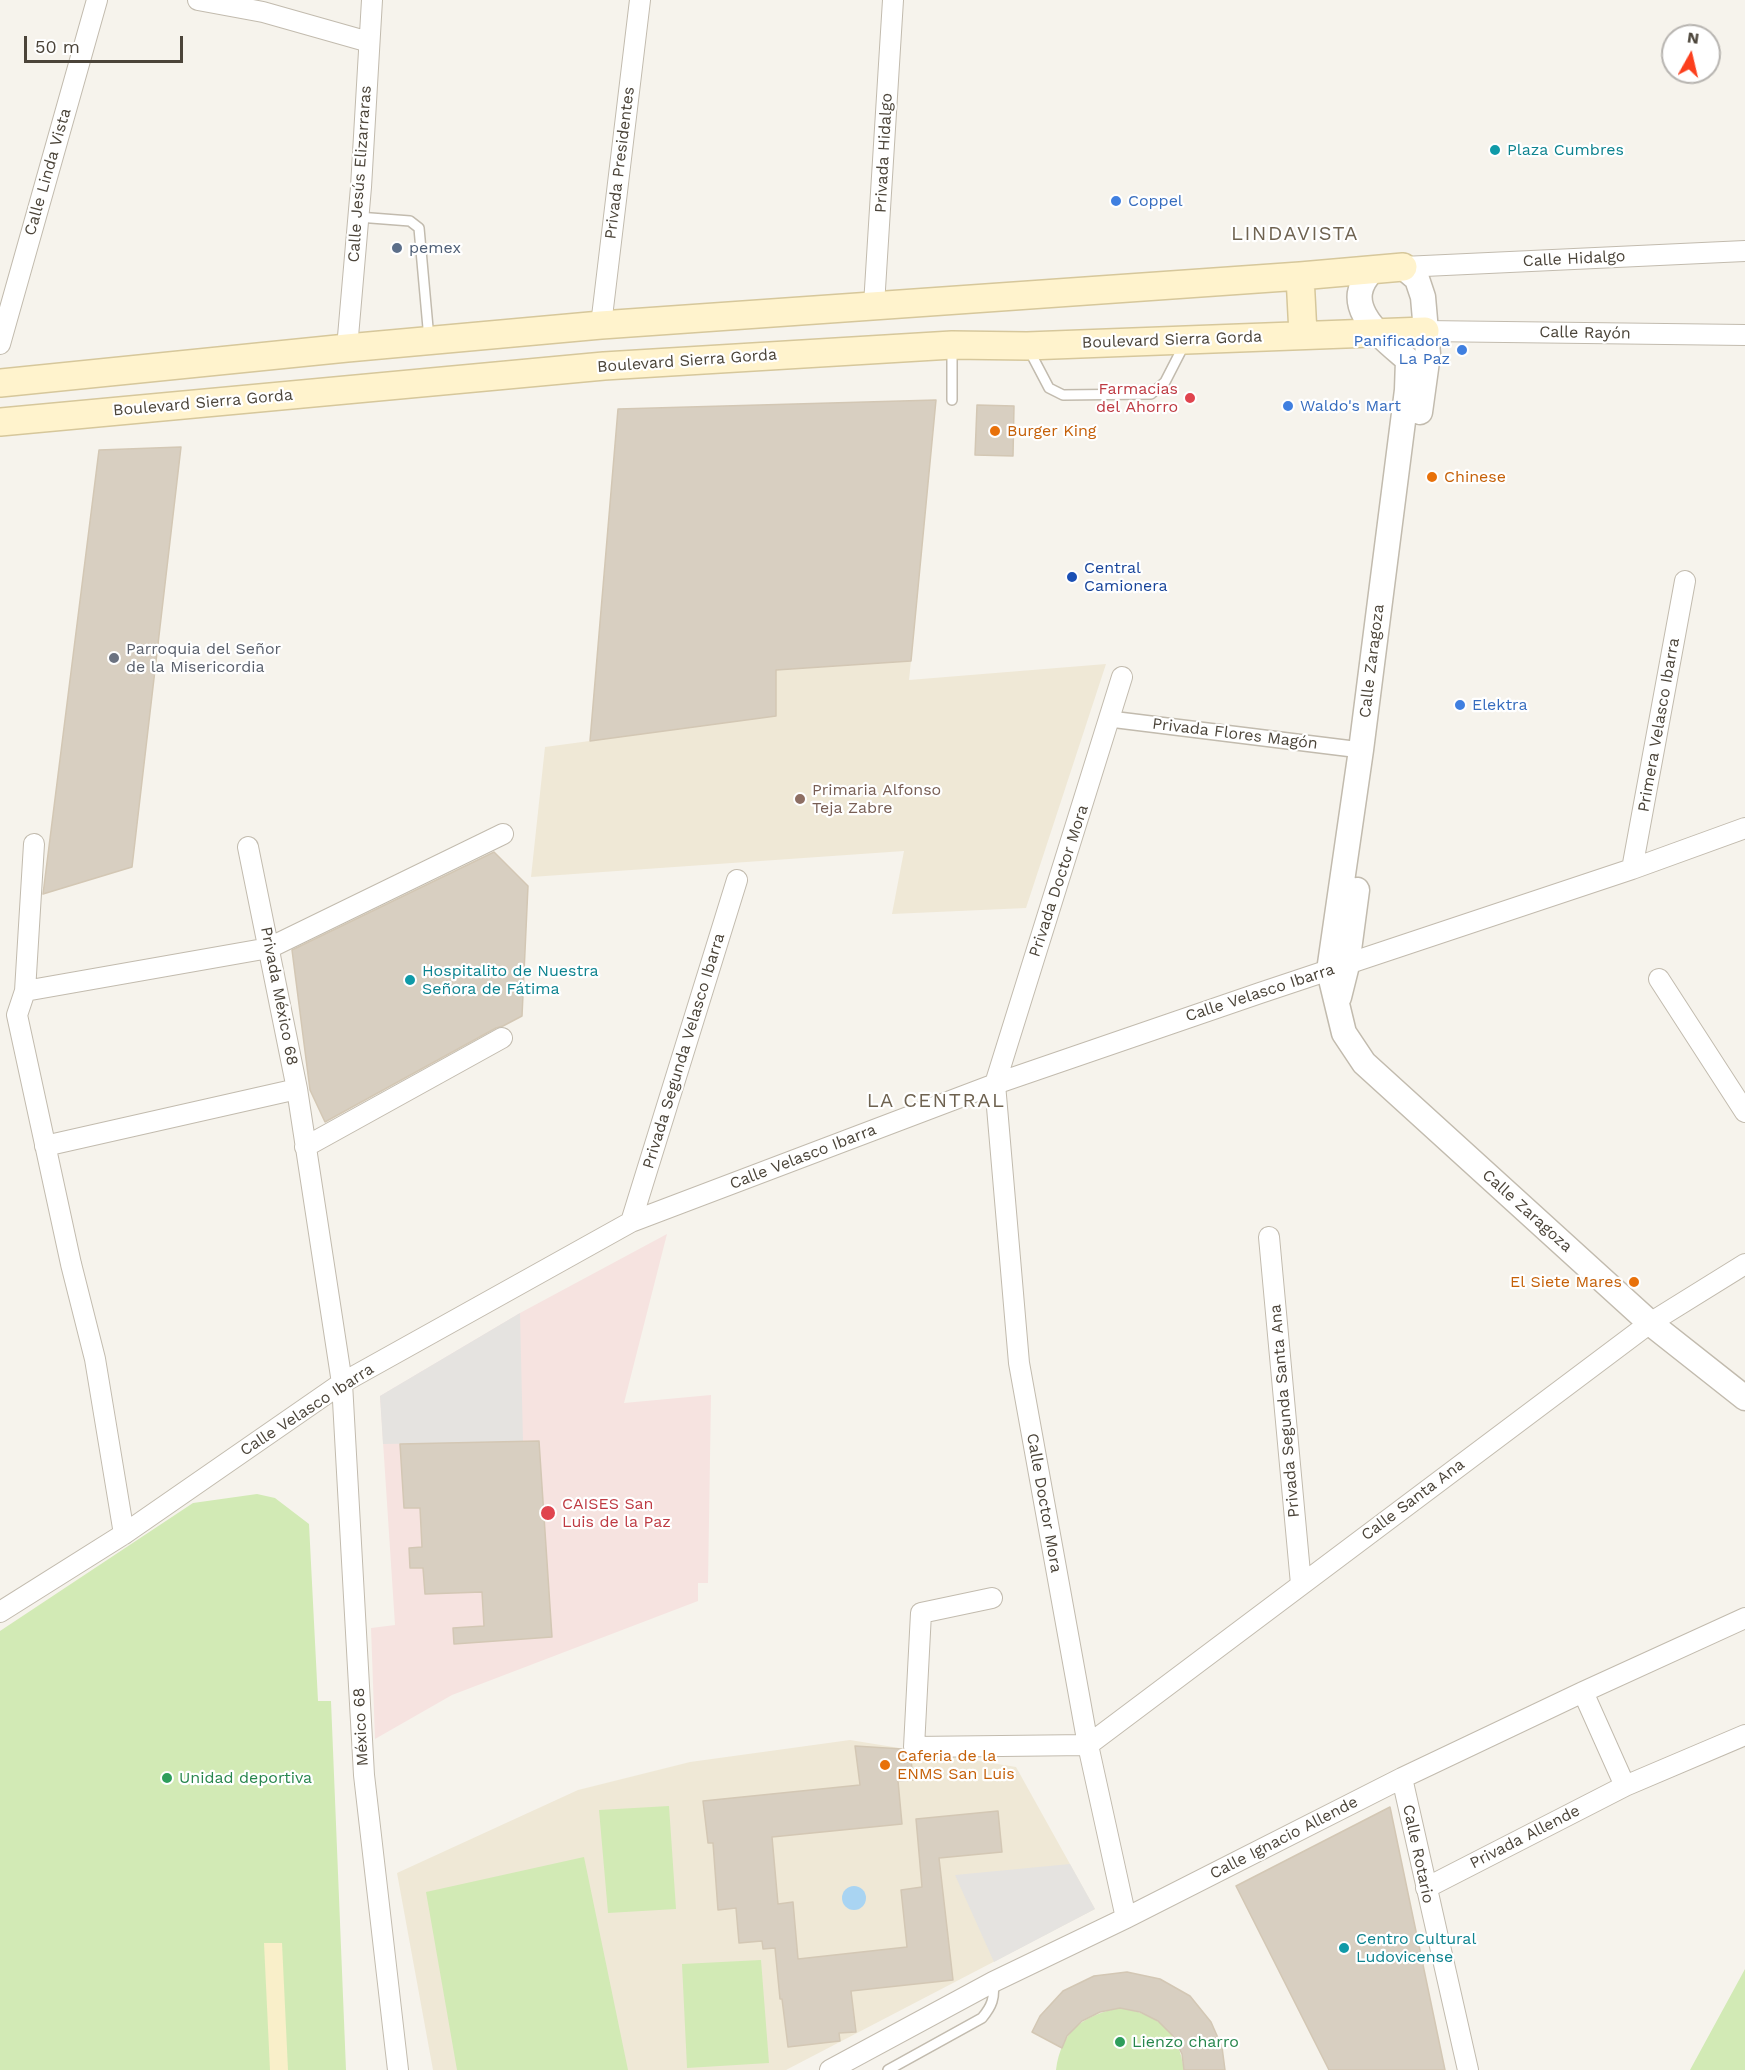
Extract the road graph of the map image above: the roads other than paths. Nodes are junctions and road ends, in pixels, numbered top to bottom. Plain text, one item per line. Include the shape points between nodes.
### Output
1 (97, 0) edge
2 (198, 0) edge
3 (372, 0) edge
4 (640, 0) edge
5 (893, 0) edge
6 (264, 6) edge
7 (369, 42) junction
8 (358, 217) junction
9 (1745, 250) edge
10 (1403, 267) junction
11 (1373, 270) junction
12 (1300, 276) junction
13 (946, 301) junction
14 (874, 305) junction
15 (601, 325) junction
16 (1425, 331) junction
17 (1376, 333) junction
18 (1303, 334) junction
19 (1745, 335) edge
20 (1187, 339) junction
21 (430, 342) junction
22 (0, 344) edge
23 (952, 345) junction
24 (1027, 346) junction
25 (346, 348) junction
26 (0, 383) edge
27 (952, 400) dead end
28 (0, 422) edge
29 (1685, 581) dead end
30 (1122, 677) dead end
31 (1110, 719) junction
32 (1360, 750) junction
33 (1745, 828) edge
34 (503, 834) dead end
35 (34, 844) dead end
36 (248, 847) dead end
37 (1632, 869) junction
38 (736, 880) dead end
39 (269, 948) junction
40 (1338, 968) junction
41 (1659, 979) dead end
42 (25, 991) junction
43 (502, 1038) dead end
44 (995, 1084) junction
45 (297, 1089) junction
46 (1745, 1112) edge
47 (45, 1146) junction
48 (305, 1147) junction
49 (631, 1222) junction
50 (1269, 1238) dead end
51 (1745, 1264) edge
52 (1650, 1323) junction
53 (342, 1383) junction
54 (1745, 1398) edge
55 (124, 1534) junction
56 (1300, 1584) junction
57 (992, 1599) dead end
58 (0, 1612) edge
59 (1745, 1618) edge
60 (1583, 1692) junction
61 (1745, 1735) edge
62 (1088, 1745) junction
63 (1402, 1778) junction
64 (1625, 1786) junction
65 (1426, 1888) junction
66 (1126, 1918) junction
67 (993, 1982) junction
68 (398, 2070) edge
69 (831, 2070) edge
70 (888, 2070) edge
71 (1468, 2070) edge

1 - 22 street, Calle Linda Vista
2 - 6 street
3 - 7 street, Calle Jesús Elizarraras
4 - 15 street, Privada Presidentes
5 - 14 street, Privada Hidalgo
6 - 7 street
7 - 8 street, Calle Jesús Elizarraras
8 - 21 lane via 410,222 419,228
8 - 25 street, Calle Jesús Elizarraras
9 - 10 street, Calle Hidalgo
10 - 11 main road
10 - 16 street via 1421,288
11 - 12 main road
11 - 17 street via 1359,289 1359,300
12 - 13 main road
12 - 18 main road
13 - 14 main road
13 - 23 main road
14 - 15 main road
15 - 21 main road
16 - 17 main road, Boulevard Sierra Gorda
16 - 19 street, Calle Rayón
16 - 40 street, Calle Zaragoza via 1428,354
17 - 18 main road, Boulevard Sierra Gorda
17 - 32 street, Calle Zaragoza via 1408,360 1407,390
18 - 20 main road, Boulevard Sierra Gorda
20 - 24 main road, Boulevard Sierra Gorda
20 - 24 lane via 1165,382 1151,394 1063,395 1049,388
21 - 25 main road
23 - 24 main road, Boulevard Sierra Gorda
23 - 27 lane
23 - 28 main road, Boulevard Sierra Gorda via 604,366
25 - 26 main road
29 - 37 street, Primera Velasco Ibarra
30 - 31 street, Privada Doctor Mora
31 - 32 street, Privada Flores Magón
31 - 44 street, Privada Doctor Mora
32 - 40 street, Calle Zaragoza
33 - 37 street, Calle Velasco Ibarra
34 - 39 street
35 - 42 street
36 - 39 street, Privada México 68
37 - 40 street, Calle Velasco Ibarra
38 - 49 street, Privada Segunda Velasco Ibarra
39 - 42 street
39 - 45 street, Privada México 68
40 - 44 street, Calle Velasco Ibarra
40 - 52 street, Calle Zaragoza via 1337,1002 1344,1033 1364,1063
41 - 46 street
42 - 47 street via 17,1015
43 - 48 street
44 - 49 street, Calle Velasco Ibarra
44 - 62 street, Calle Doctor Mora via 1019,1363
45 - 47 street
45 - 48 street, Privada México 68
47 - 55 street via 95,1359
48 - 53 street, Privada México 68
49 - 53 street, Calle Velasco Ibarra
50 - 56 street, Privada Segunda Santa Ana
51 - 52 street, Calle Santa Ana
52 - 54 street, Calle Zaragoza
52 - 56 street, Calle Santa Ana
53 - 55 street, Calle Velasco Ibarra
53 - 68 street, México 68 via 364,1775
55 - 58 street, Calle Velasco Ibarra
56 - 62 street, Calle Santa Ana
57 - 62 street via 921,1614 914,1747
59 - 60 street, Calle Ignacio Allende
60 - 63 street, Calle Ignacio Allende
60 - 64 street
61 - 64 street, Privada Allende
62 - 66 street, Calle Doctor Mora
63 - 65 street, Calle Rotario
63 - 66 street, Calle Ignacio Allende
64 - 65 street, Privada Allende
65 - 71 street, Calle Rotario
66 - 67 street, Calle Ignacio Allende
67 - 69 street, Calle Ignacio Allende
67 - 70 lane via 992,2007 982,2018

